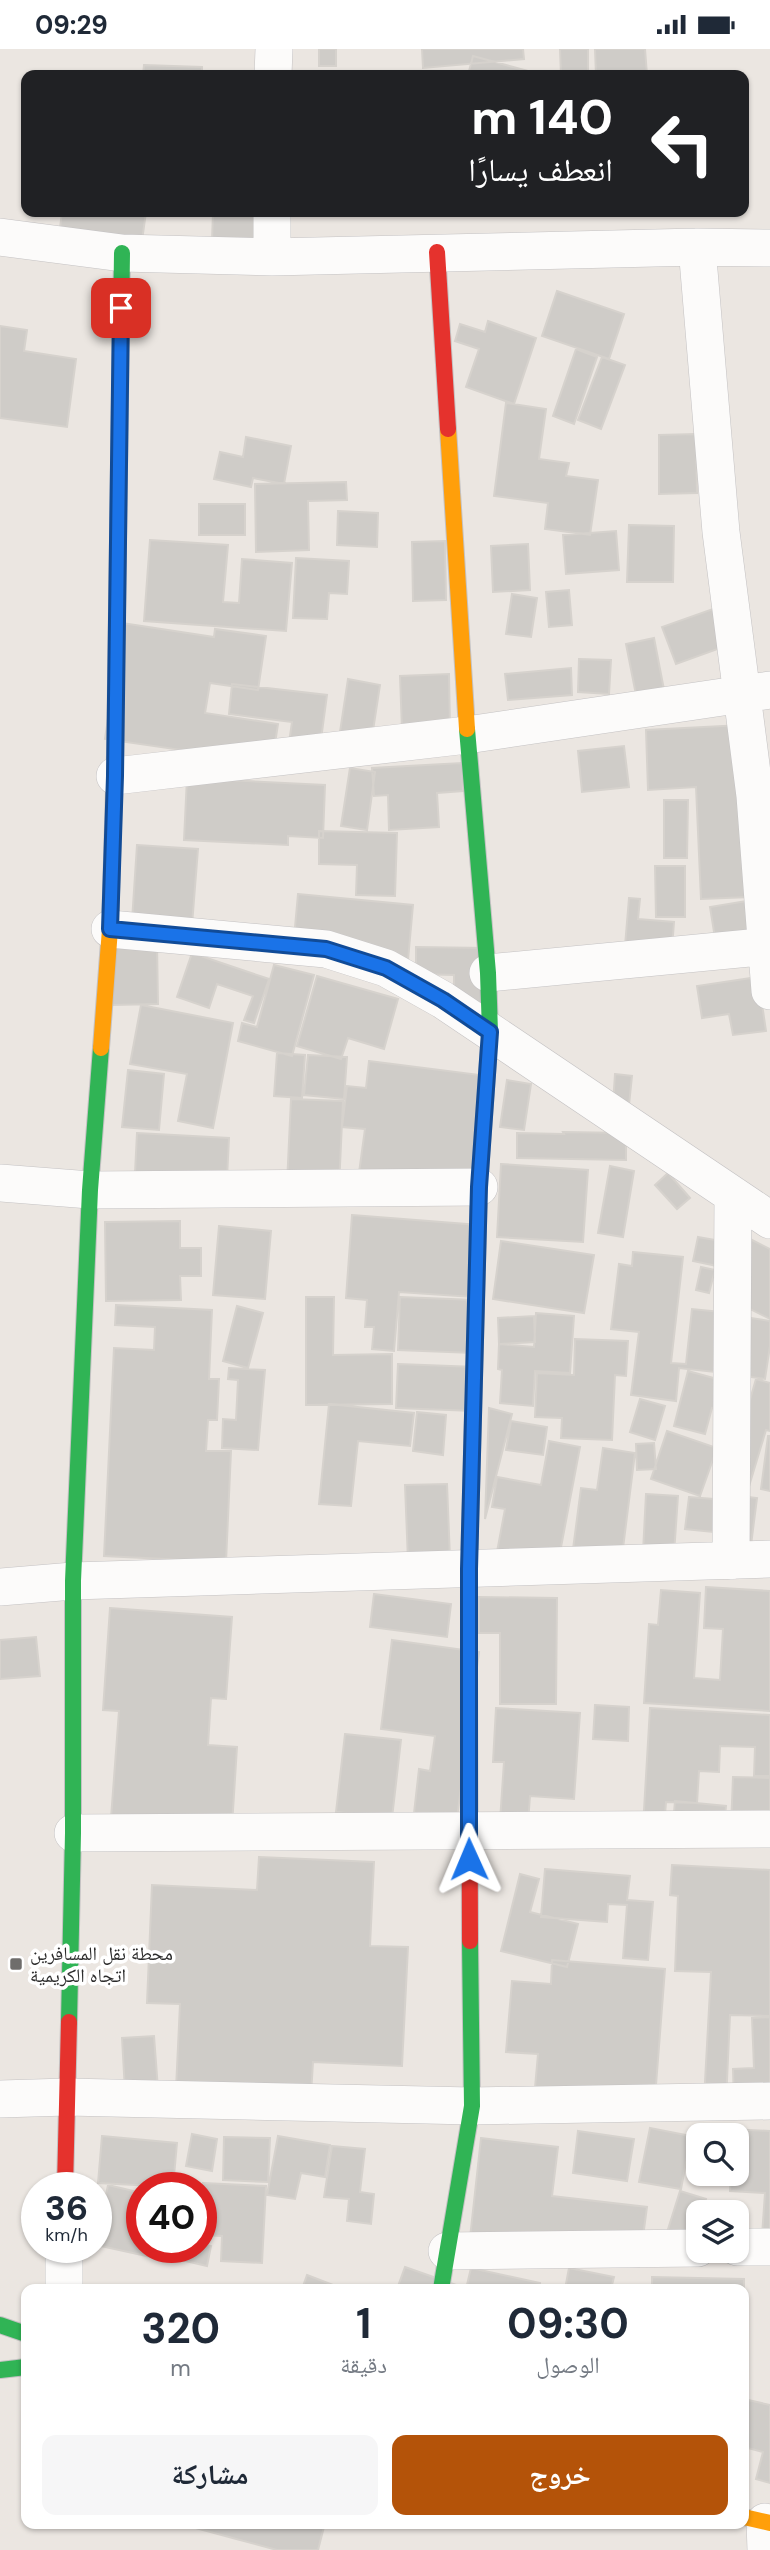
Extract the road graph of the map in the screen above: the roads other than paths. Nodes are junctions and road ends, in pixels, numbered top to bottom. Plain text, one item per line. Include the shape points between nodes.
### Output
1 (274, 49) edge
2 (273, 70) edge
3 (272, 217) edge
4 (0, 237) edge
5 (697, 247) junction
6 (770, 248) edge
7 (437, 252) junction
8 (122, 253) junction
9 (272, 257) junction
10 (757, 693) edge
11 (467, 735) junction
12 (115, 776) junction
13 (110, 929) junction
14 (769, 946) edge
15 (488, 973) junction
16 (770, 991) edge
17 (490, 1032) junction
18 (0, 1183) edge
19 (479, 1187) junction
20 (90, 1190) junction
21 (733, 1195) junction
22 (770, 1220) edge
23 (770, 1559) edge
24 (731, 1561) junction
25 (469, 1569) junction
26 (73, 1581) junction
27 (0, 1587) edge
28 (770, 1829) edge
29 (468, 1832) junction
30 (74, 1833) junction
31 (67, 2097) junction
32 (0, 2099) edge
33 (770, 2101) edge
34 (472, 2106) junction
35 (65, 2172) edge
36 (770, 2247) edge
37 (686, 2248) edge
38 (749, 2248) edge
39 (447, 2251) junction
40 (64, 2263) edge
41 (64, 2284) edge
42 (442, 2284) edge
43 (0, 2325) edge
44 (21, 2332) edge
45 (21, 2368) edge
46 (0, 2370) edge

1 - 2 street
3 - 9 street
4 - 8 street
5 - 6 street
5 - 7 street
5 - 10 street via 731,626
7 - 9 street
7 - 11 street
8 - 9 street
8 - 12 street
10 - 11 street
10 - 14 street
11 - 12 street
11 - 15 street
12 - 13 street
13 - 17 street via 326,949 386,968
13 - 20 street
14 - 15 street
14 - 16 street
15 - 17 street
17 - 19 street
17 - 21 street
18 - 20 street
19 - 20 street
19 - 25 street
20 - 26 street
21 - 22 street
21 - 24 street
23 - 24 street
24 - 25 street
25 - 26 street
25 - 29 street
26 - 27 street
26 - 30 street
28 - 29 street
29 - 30 street
29 - 34 street
30 - 31 street
31 - 32 street
31 - 34 street
31 - 35 street
33 - 34 street
34 - 39 street
36 - 38 street
37 - 39 street
39 - 42 street
40 - 41 street
43 - 44 street
45 - 46 street

